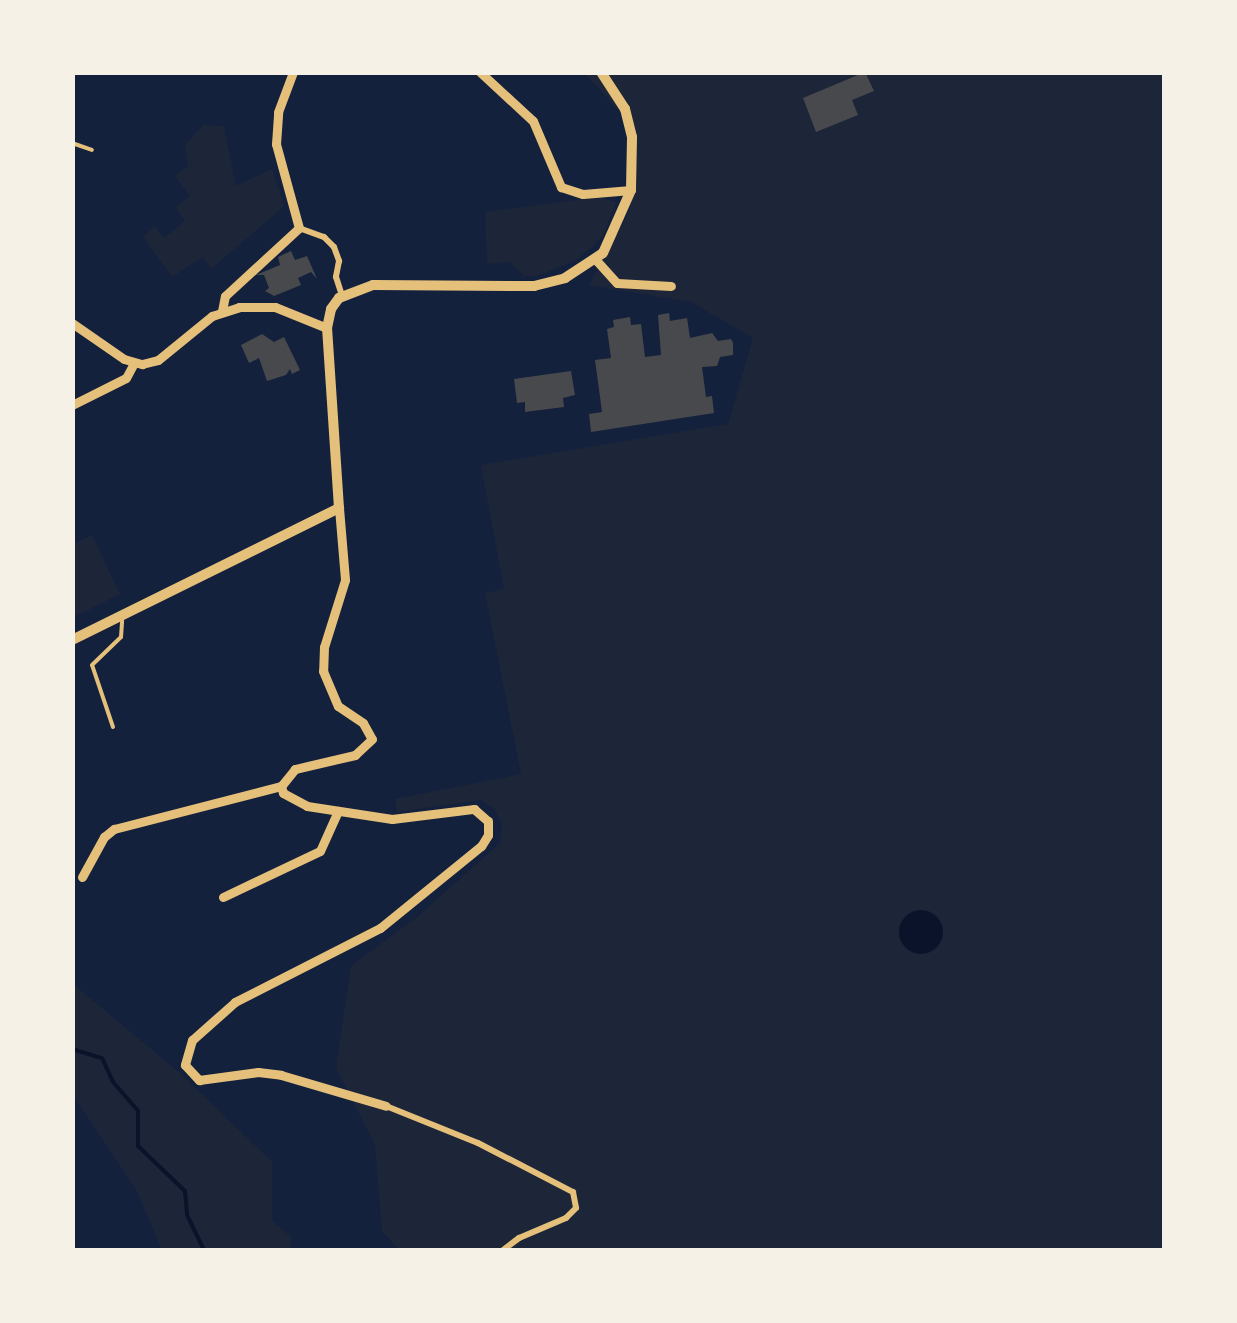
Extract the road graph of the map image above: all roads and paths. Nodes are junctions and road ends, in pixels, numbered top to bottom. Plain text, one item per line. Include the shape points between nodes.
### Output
1 (293, 72) edge
2 (480, 72) edge
3 (601, 72) edge
4 (72, 143) edge
5 (92, 150) dead end
6 (631, 190) junction
7 (299, 228) junction
8 (596, 260) junction
9 (671, 286) dead end
10 (348, 293) junction
11 (222, 311) junction
12 (72, 323) edge
13 (327, 328) junction
14 (134, 363) junction
15 (72, 405) edge
16 (338, 508) junction
17 (120, 616) junction
18 (72, 640) edge
19 (113, 728) dead end
20 (281, 786) junction
21 (338, 811) junction
22 (82, 876) dead end
23 (223, 897) dead end
24 (386, 1106) joint
25 (503, 1250) edge

1 - 7 street via 278,112 276,144
2 - 6 street via 532,121 562,186 583,194
3 - 6 street via 630,122
4 - 5 lane
6 - 8 street via 614,236
7 - 10 street via 334,247 340,261 336,277
7 - 11 street via 225,296
8 - 9 street via 617,284
8 - 10 street via 534,286 384,284
10 - 13 street via 331,309
11 - 13 street via 275,307
11 - 14 street via 158,360
12 - 14 street
13 - 16 street
14 - 15 street via 126,378
16 - 17 street
16 - 20 street via 345,580 324,647 324,671 338,706 372,738 354,755 295,768
17 - 18 street
17 - 19 lane via 122,637 92,664
20 - 21 street via 297,804
20 - 22 street via 114,830
21 - 23 street via 320,851
21 - 24 street via 405,819 474,809 489,830 482,846 380,928 235,1002 192,1040 185,1065 199,1080 282,1075
24 - 25 street via 573,1192 576,1208 566,1218

